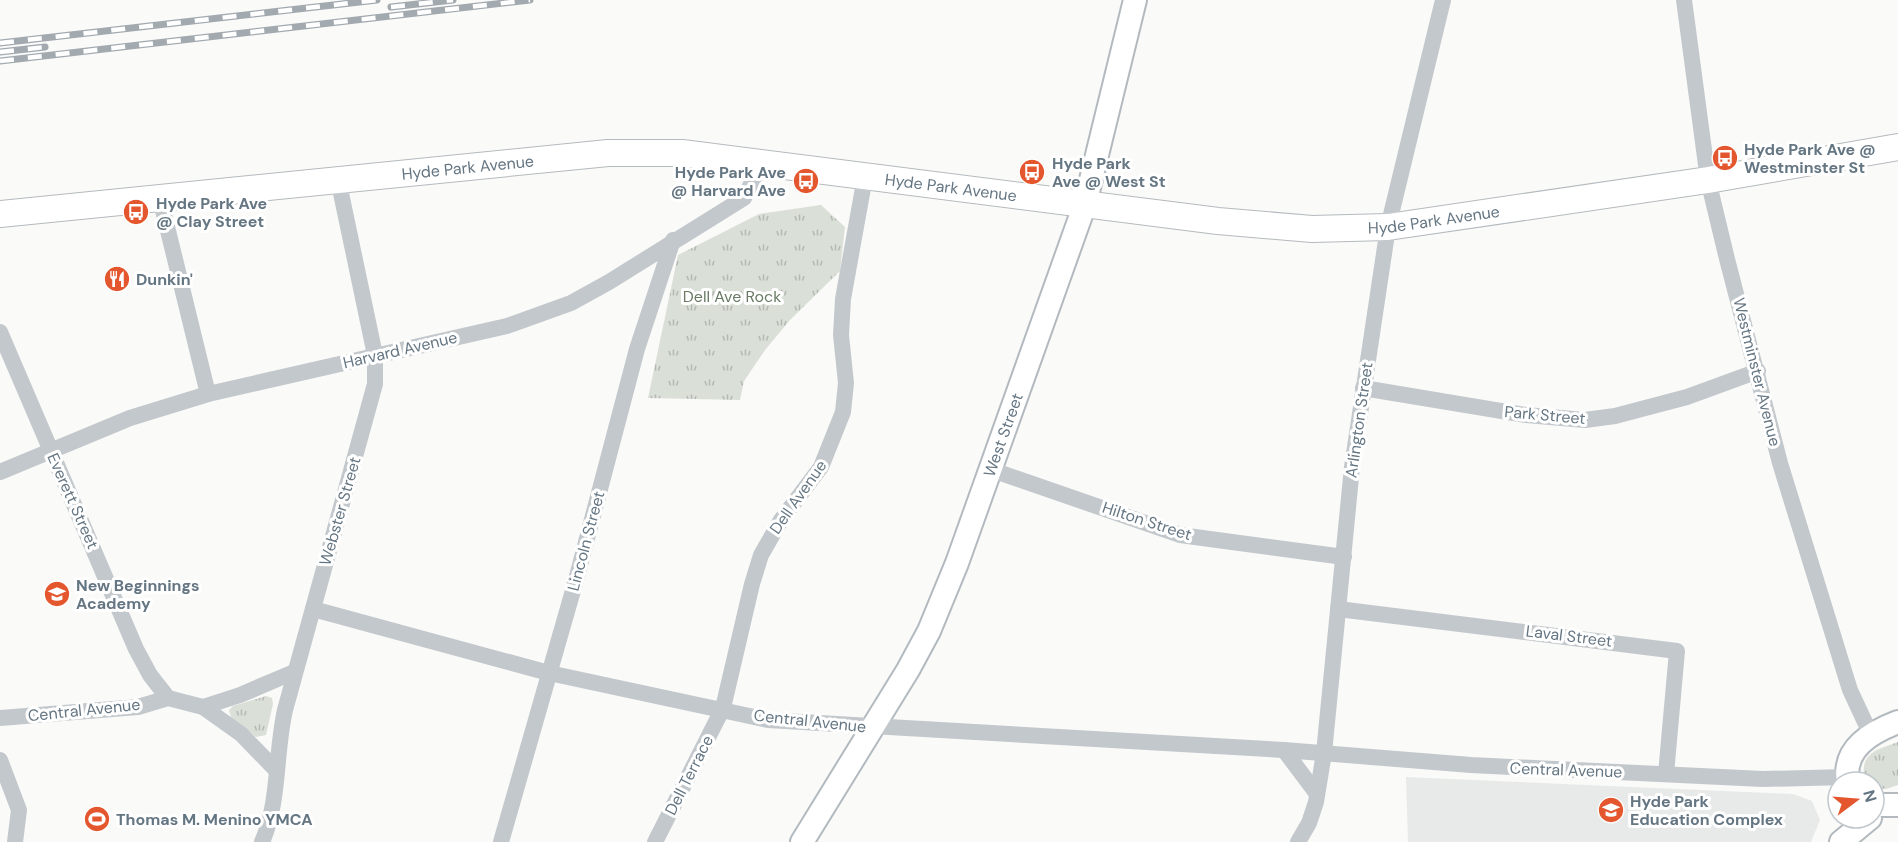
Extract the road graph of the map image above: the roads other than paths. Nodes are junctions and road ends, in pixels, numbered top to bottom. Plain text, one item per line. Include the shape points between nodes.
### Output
1 (1135, 0) edge
2 (1443, 0) edge
3 (1684, 0) edge
4 (1898, 147) edge
5 (761, 164) junction
6 (865, 177) junction
7 (338, 178) junction
8 (1708, 180) junction
9 (160, 198) junction
10 (1085, 204) junction
11 (0, 214) edge
12 (1388, 227) junction
13 (673, 240) junction
14 (0, 332) edge
15 (375, 355) junction
16 (1758, 371) junction
17 (1363, 388) junction
18 (207, 394) junction
19 (51, 449) junction
20 (992, 470) junction
21 (0, 472) edge
22 (1344, 556) junction
23 (313, 609) junction
24 (1338, 609) junction
25 (294, 672) junction
26 (549, 673) junction
27 (168, 698) junction
28 (203, 706) junction
29 (723, 708) junction
30 (0, 718) edge
31 (1898, 722) edge
32 (874, 728) junction
33 (1870, 733) junction
34 (1284, 750) junction
35 (1324, 753) junction
36 (0, 760) edge
37 (276, 770) junction
38 (1850, 770) edge
39 (1666, 774) junction
40 (1826, 779) edge
41 (1317, 794) junction
42 (1857, 830) edge
43 (15, 842) edge
44 (262, 842) edge
45 (501, 842) edge
46 (655, 842) edge
47 (802, 842) edge
48 (1298, 842) edge
49 (1841, 842) edge

1 - 10 main road, West Street
2 - 12 street, Arlington Street
3 - 8 street, Westminster Avenue
4 - 8 main road, Hyde Park Avenue
5 - 6 main road, Hyde Park Avenue
5 - 7 main road, Hyde Park Avenue via 682,153 608,153
5 - 13 street, Harvard Avenue via 744,198
6 - 10 main road, Hyde Park Avenue
6 - 29 street, Dell Avenue via 843,299 843,412 821,467 781,520 762,555
7 - 9 main road, Hyde Park Avenue
7 - 15 street, Webster Street
8 - 12 main road, Hyde Park Avenue
8 - 16 street, Westminster Avenue
9 - 11 main road, Hyde Park Avenue
9 - 18 street
10 - 12 main road, Hyde Park Avenue via 1312,229
10 - 20 main road, West Street
12 - 17 street, Arlington Street
13 - 15 street, Harvard Avenue via 609,282 560,307 507,326
13 - 26 street, Lincoln Street via 637,349
14 - 19 street, Everett Street
15 - 18 street, Harvard Avenue
15 - 23 street, Webster Street via 374,395
16 - 17 street, Park Street via 1687,397 1586,420 1526,415
16 - 33 street, Westminster Avenue via 1780,463 1846,678
17 - 22 street, Arlington Street
18 - 19 street, Harvard Avenue
19 - 21 street, Harvard Avenue
19 - 27 street, Everett Street via 136,650
20 - 22 street, Hilton Street via 1180,535
20 - 32 main road, West Street via 928,631
22 - 24 street, Arlington Street
23 - 25 street, Webster Street
23 - 26 street, Central Avenue
24 - 35 street, Arlington Street
24 - 39 street, Laval Street via 1677,651
25 - 28 street, Central Avenue
25 - 37 street, Webster Street
26 - 29 street, Central Avenue
26 - 45 street, Lincoln Street
27 - 28 street, Central Avenue
27 - 30 street, Central Avenue via 138,706
28 - 37 street, Central Avenue via 241,734
29 - 32 street, Central Avenue via 768,720
29 - 46 street, Dell Terrace
31 - 33 main road
32 - 34 street, Central Avenue
32 - 47 main road, West Street
33 - 38 main road via 1852,755
34 - 35 street, Central Avenue
34 - 41 street
35 - 39 street, Central Avenue
35 - 41 street, Arlington Street
36 - 43 street via 19,810
37 - 44 street, Webster Street via 273,811
39 - 40 street, Central Avenue
41 - 48 street, Arlington Street via 1309,823
42 - 49 main road

